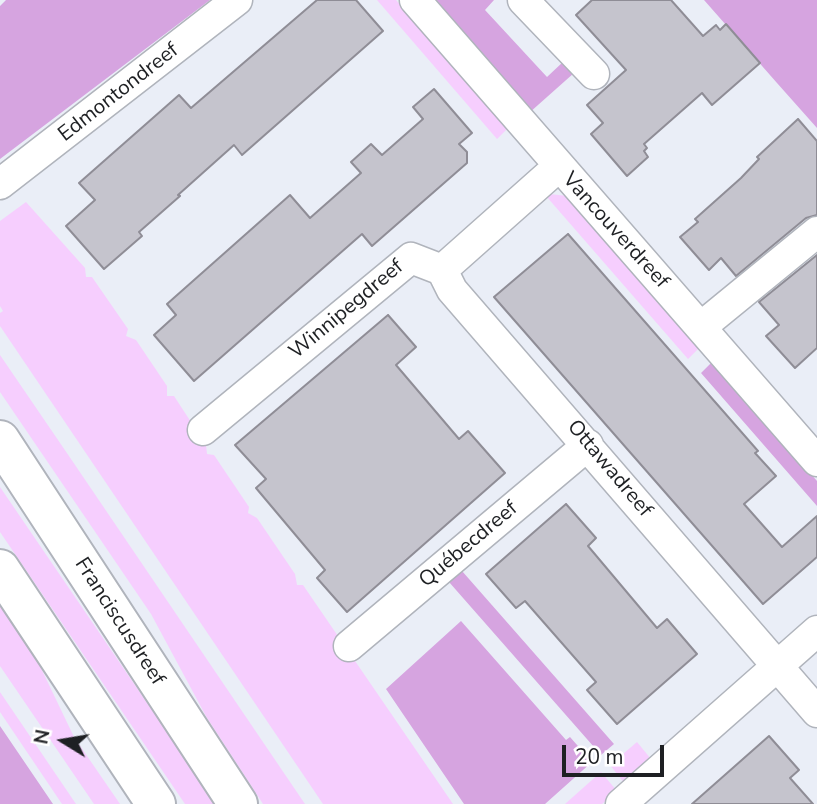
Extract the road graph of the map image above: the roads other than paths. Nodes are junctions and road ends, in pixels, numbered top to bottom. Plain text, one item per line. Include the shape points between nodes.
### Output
1 (237, 0) edge
2 (415, 0) edge
3 (523, 0) edge
4 (594, 74) dead end
5 (558, 167) junction
6 (0, 184) edge
7 (817, 232) edge
8 (442, 270) junction
9 (701, 327) junction
10 (203, 430) dead end
11 (0, 440) edge
12 (588, 444) junction
13 (817, 461) edge
14 (0, 569) edge
15 (817, 631) edge
16 (349, 646) dead end
17 (777, 667) junction
18 (817, 712) edge
19 (156, 804) edge
20 (238, 804) edge
21 (621, 804) edge

1 - 6 street, Edmontondreef
2 - 5 street, Vancouverdreef
3 - 4 street
5 - 8 street
5 - 9 street, Vancouverdreef
7 - 9 street
8 - 10 street, Winnipegdreef via 411,258
8 - 12 street, Ottawadreef via 452,290
9 - 13 street, Vancouverdreef
11 - 20 main road, Franciscusdreef
12 - 16 street, Québecdreef
12 - 17 street, Ottawadreef
14 - 19 main road
15 - 17 street
17 - 18 street, Ottawadreef
17 - 21 street

